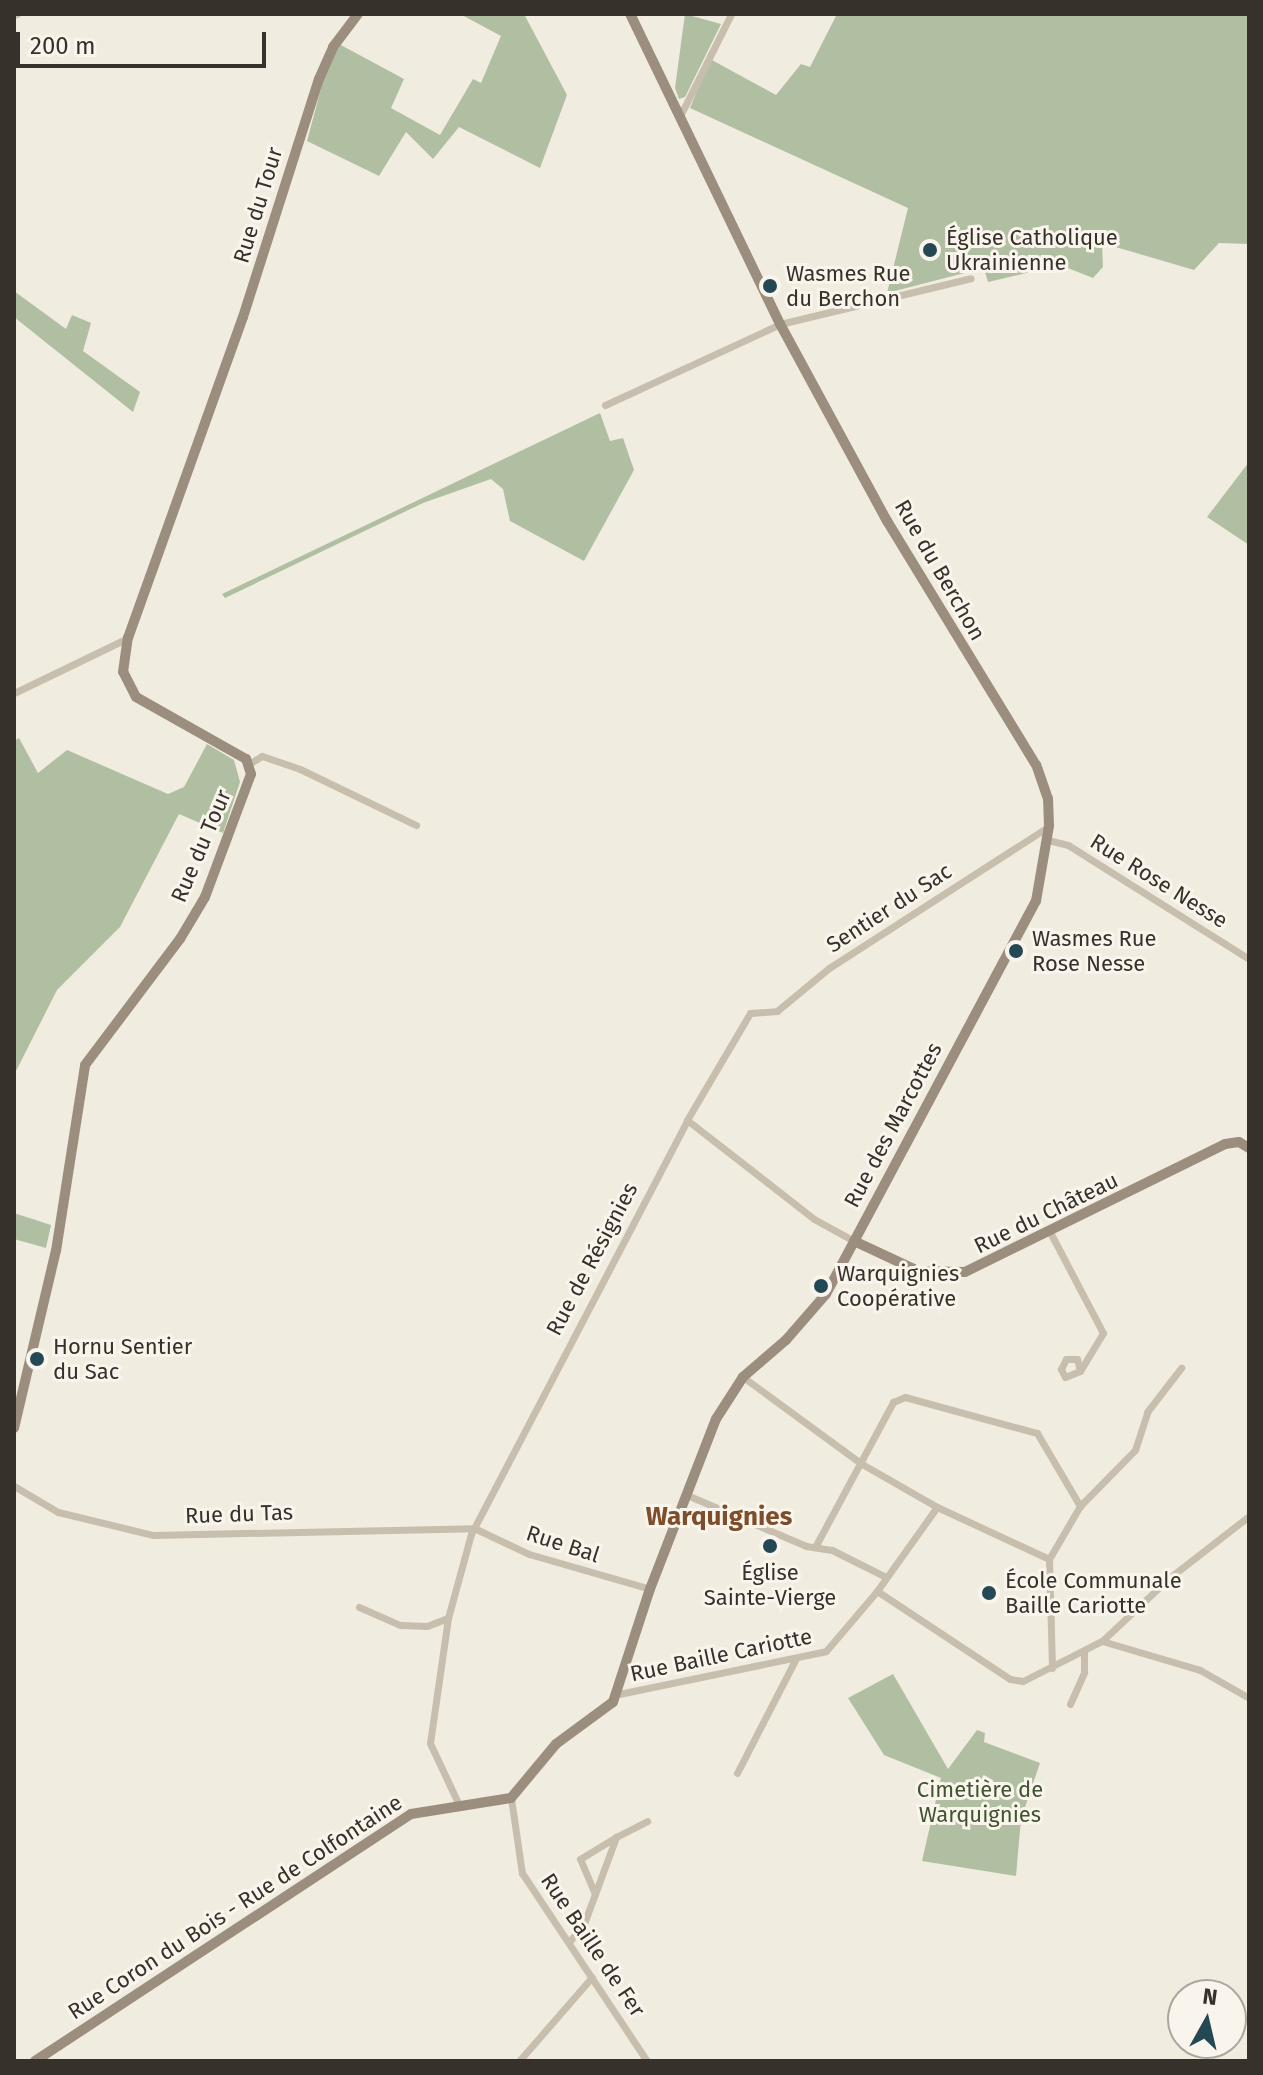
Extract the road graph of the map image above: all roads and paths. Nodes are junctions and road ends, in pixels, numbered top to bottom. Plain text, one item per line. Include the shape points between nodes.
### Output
1 (358, 14) edge
2 (630, 14) edge
3 (731, 14) edge
4 (679, 118) junction
5 (971, 278) dead end
6 (780, 324) junction
7 (605, 405) dead end
8 (128, 638) junction
9 (14, 693) edge
10 (249, 764) junction
11 (416, 825) dead end
12 (1049, 826) junction
13 (1048, 840) junction
14 (1249, 958) edge
15 (750, 1013) joint
16 (687, 1120) junction
17 (1249, 1148) edge
18 (1051, 1234) junction
19 (854, 1241) junction
20 (1181, 1368) dead end
21 (1080, 1371) dead end
22 (743, 1377) junction
23 (14, 1428) edge
24 (862, 1464) junction
25 (14, 1486) edge
26 (687, 1495) junction
27 (1080, 1506) junction
28 (937, 1507) junction
29 (1249, 1516) edge
30 (473, 1531) junction
31 (815, 1547) junction
32 (1049, 1559) junction
33 (886, 1577) junction
34 (650, 1589) junction
35 (877, 1591) junction
36 (359, 1607) dead end
37 (448, 1618) junction
38 (1102, 1641) junction
39 (1084, 1652) junction
40 (795, 1660) junction
41 (1052, 1668) junction
42 (619, 1694) junction
43 (1249, 1698) edge
44 (1070, 1704) dead end
45 (737, 1773) dead end
46 (511, 1798) junction
47 (459, 1805) junction
48 (647, 1821) dead end
49 (616, 1837) junction
50 (595, 1894) junction
51 (570, 1941) junction
52 (592, 1977) junction
53 (35, 2061) edge
54 (519, 2061) edge
55 (647, 2061) edge

1 - 8 street, Rue du Tour via 333,47 319,79 247,303
2 - 4 street, Rue du Berchon
3 - 4 street
4 - 6 street, Rue du Berchon
5 - 6 street
6 - 7 street
6 - 12 street, Rue du Berchon via 887,521 1036,765 1048,799
8 - 9 street
8 - 10 street, Rue du Tour via 123,672 136,697
10 - 11 street via 262,756 300,769
10 - 23 street, Rue du Tour via 245,796 205,897 180,939 85,1065 56,1251
12 - 13 street, Rue du Berchon
12 - 15 street, Sentier du Sac via 837,963 777,1011
13 - 14 street, Rue Rose Nesse via 1068,845
13 - 19 street, Rue des Marcottes via 1036,901
15 - 16 street, Rue de Résignies
16 - 19 street, Rue des Marcottes via 814,1219
16 - 30 street, Rue de Résignies
17 - 18 street, Rue du Château via 1239,1142 1225,1144
18 - 19 street, Rue du Château via 982,1267 947,1274 913,1270
18 - 21 street via 1103,1333
19 - 22 street via 814,1310
20 - 27 street via 1147,1412 1135,1450
22 - 24 street
22 - 26 street via 716,1419
24 - 27 street via 898,1398 970,1412 1037,1433
24 - 28 street
24 - 31 street
25 - 30 street, Rue du Tas via 58,1512 153,1535
26 - 31 street
26 - 34 street
27 - 32 street
28 - 32 street
28 - 33 street, Rue Baille Cariotte
29 - 38 street via 1168,1579
30 - 34 street, Rue Bal via 529,1554
30 - 37 street, Rue de Résignies
31 - 33 street
32 - 41 street
33 - 35 street, Rue Baille Cariotte
34 - 42 street
35 - 40 street, Rue Baille Cariotte via 826,1651
35 - 41 street via 1010,1679 1023,1681
36 - 37 street via 400,1625 427,1626
37 - 47 street via 430,1743
38 - 39 street
38 - 43 street via 1200,1670
39 - 41 street
39 - 44 street via 1084,1672
40 - 42 street, Rue Baille Cariotte
40 - 45 street
42 - 46 street via 556,1744
46 - 47 street, Rue Coron du Bois - Rue de Colfontaine
46 - 51 street, Rue Baille de Fer via 522,1873
47 - 53 street, Rue Coron du Bois - Rue de Colfontaine via 411,1814
48 - 49 street
49 - 50 street
49 - 50 street via 580,1859
50 - 51 street
51 - 52 street, Rue Baille de Fer
52 - 54 street
52 - 55 street, Rue Baille de Fer

